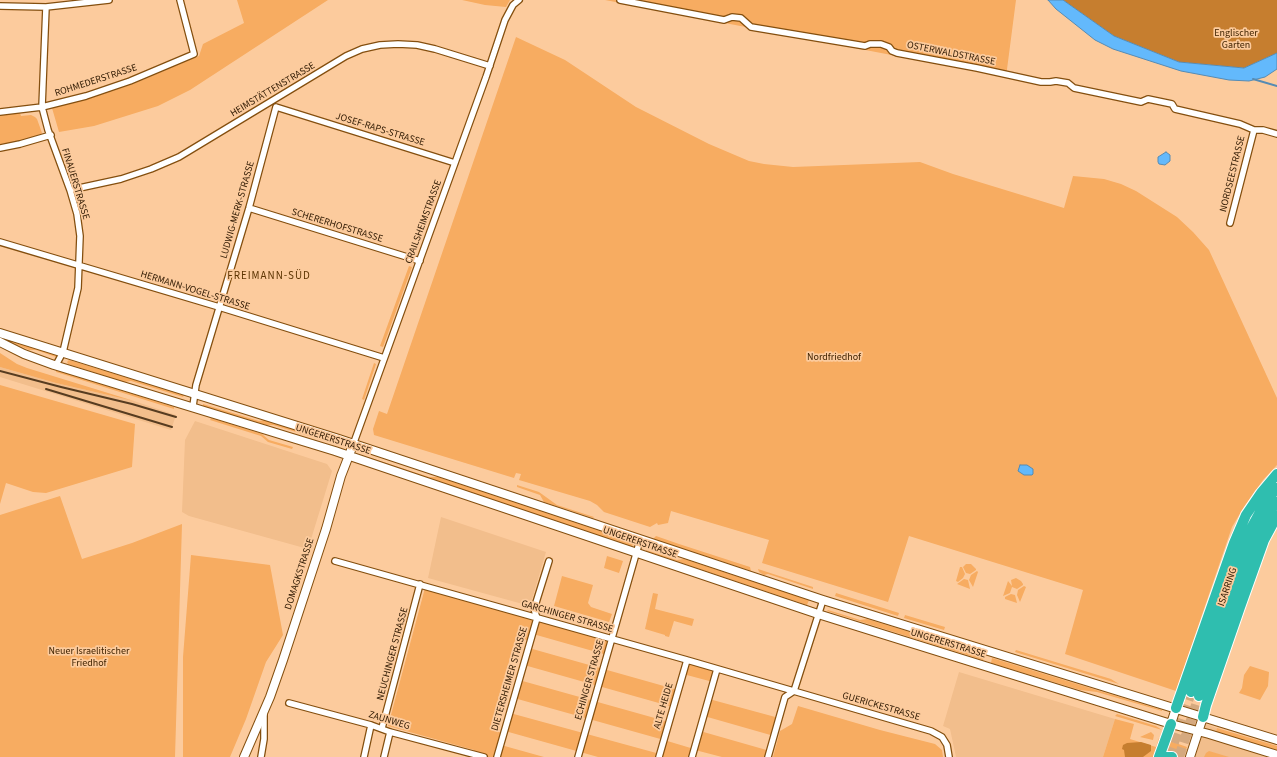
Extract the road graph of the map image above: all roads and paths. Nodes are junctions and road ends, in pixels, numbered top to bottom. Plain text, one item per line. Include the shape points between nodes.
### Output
1 (109, 0) edge
2 (180, 0) edge
3 (519, 0) edge
4 (620, 0) edge
5 (0, 6) edge
6 (46, 7) junction
7 (490, 66) junction
8 (273, 101) junction
9 (42, 107) junction
10 (276, 107) junction
11 (0, 112) edge
12 (1254, 130) junction
13 (1277, 134) edge
14 (51, 135) junction
15 (0, 148) edge
16 (455, 162) junction
17 (70, 190) junction
18 (249, 208) junction
19 (1230, 222) dead end
20 (0, 242) edge
21 (420, 261) junction
22 (80, 266) junction
23 (219, 307) junction
24 (0, 333) edge
25 (0, 342) edge
26 (63, 352) junction
27 (384, 358) junction
28 (56, 365) junction
29 (194, 395) junction
30 (193, 406) junction
31 (353, 444) junction
32 (349, 456) junction
33 (1277, 474) edge
34 (1277, 488) edge
35 (1277, 502) edge
36 (1277, 516) edge
37 (640, 540) junction
38 (636, 552) junction
39 (335, 561) dead end
40 (549, 561) dead end
41 (420, 584) junction
42 (822, 600) junction
43 (818, 614) junction
44 (537, 618) junction
45 (611, 639) junction
46 (687, 660) junction
47 (717, 669) junction
48 (794, 691) junction
49 (289, 703) dead end
50 (1176, 708) junction
51 (264, 710) junction
52 (1203, 717) junction
53 (371, 724) junction
54 (1171, 724) junction
55 (382, 728) junction
56 (1199, 731) junction
57 (390, 732) junction
58 (1277, 740) edge
59 (1277, 755) edge
60 (244, 757) edge
61 (261, 757) edge
62 (364, 757) edge
63 (384, 757) edge
64 (484, 757) edge
65 (497, 757) edge
66 (578, 757) edge
67 (659, 757) edge
68 (692, 757) edge
69 (768, 757) edge
70 (950, 757) edge
71 (1159, 757) edge
72 (1166, 757) edge
73 (1172, 757) edge
74 (1190, 757) edge

1 - 6 street
2 - 9 street, ROHMEDERSTRASSE via 194,54 130,81
3 - 7 street, CRAILSHEIMSTRASSE via 513,5 505,20
4 - 12 street, OSTERWALDSTRASSE via 724,20 732,17 741,18 751,26 859,45 881,44 889,46 897,53 1041,82 1068,83 1074,88 1141,102 1148,99 1172,104 1176,109 1240,124
5 - 6 street
6 - 9 street, FINAUERSTRASSE
7 - 8 street, HEIMSTÄTTENSTRASSE via 435,49 398,44 380,45 346,56
7 - 16 street, CRAILSHEIMSTRASSE
8 - 10 street
8 - 17 street, HEIMSTÄTTENSTRASSE via 179,157 121,179
9 - 11 street, ROHMEDERSTRASSE
9 - 14 street, FINAUERSTRASSE
10 - 16 street, JOSEF-RAPS-STRASSE
10 - 18 street, LUDWIG-MERK-STRASSE
12 - 13 street, OSTERWALDSTRASSE
12 - 19 street, NORDSEESTRASSE
14 - 15 street
14 - 17 street, FINAUERSTRASSE
16 - 21 street, CRAILSHEIMSTRASSE
17 - 22 street, FINAUERSTRASSE via 80,236
18 - 21 street, SCHERERHOFSTRASSE
18 - 23 street, LUDWIG-MERK-STRASSE
20 - 22 street, HERMANN-VOGEL-STRASSE
21 - 27 street, CRAILSHEIMSTRASSE
22 - 23 street, HERMANN-VOGEL-STRASSE
22 - 26 street, FINAUERSTRASSE via 78,288
23 - 27 street, HERMANN-VOGEL-STRASSE
23 - 29 street, LUDWIG-MERK-STRASSE
24 - 26 main road, UNGERERSTRASSE
25 - 28 main road, UNGERERSTRASSE
26 - 28 street, FINAUERSTRASSE
26 - 29 main road, UNGERERSTRASSE
27 - 31 street, CRAILSHEIMSTRASSE
28 - 30 main road, UNGERERSTRASSE
29 - 30 street, LUDWIG-MERK-STRASSE
29 - 31 main road, UNGERERSTRASSE
30 - 32 main road, UNGERERSTRASSE
31 - 32 main road, DOMAGKSTRASSE
31 - 37 main road, UNGERERSTRASSE
32 - 38 main road, UNGERERSTRASSE
32 - 51 main road, DOMAGKSTRASSE via 283,660
33 - 50 highway via 1246,515
34 - 35 highway, ISARRING via 1265,503 1238,558 1195,694 1255,540
36 - 52 highway via 1262,547 1237,614
37 - 38 street, ECHINGER STRASSE
37 - 42 main road, UNGERERSTRASSE
38 - 43 main road, UNGERERSTRASSE
38 - 45 street, ECHINGER STRASSE
39 - 41 street, GARCHINGER STRASSE
40 - 44 street, DIETERSHEIMER STRASSE via 534,609
41 - 44 street, GARCHINGER STRASSE
41 - 55 street, NEUCHINGER STRASSE
42 - 43 street
42 - 50 main road, UNGERERSTRASSE
43 - 48 street
43 - 54 main road, UNGERERSTRASSE
44 - 45 street, GARCHINGER STRASSE
44 - 65 street, DIETERSHEIMER STRASSE
45 - 46 street, GARCHINGER STRASSE
45 - 66 street, ECHINGER STRASSE
46 - 47 street, GARCHINGER STRASSE
46 - 67 street, ALTE HEIDE
47 - 48 street, GARCHINGER STRASSE
47 - 68 street
48 - 69 street via 785,697
48 - 70 street, GUERICKESTRASSE via 931,731 942,737
49 - 53 street, ZAUNWEG
50 - 52 main road, UNGERERSTRASSE
50 - 54 main road
51 - 60 main road, DOMAGKSTRASSE
51 - 61 street, DOMAGKSTRASSE
52 - 56 main road
52 - 58 main road, UNGERERSTRASSE
53 - 55 street, ZAUNWEG
53 - 62 street
54 - 56 main road, UNGERERSTRASSE
54 - 71 highway
55 - 57 street, ZAUNWEG
56 - 59 main road, UNGERERSTRASSE
56 - 74 main road
57 - 63 street
57 - 64 street, ZAUNWEG
72 - 73 highway

